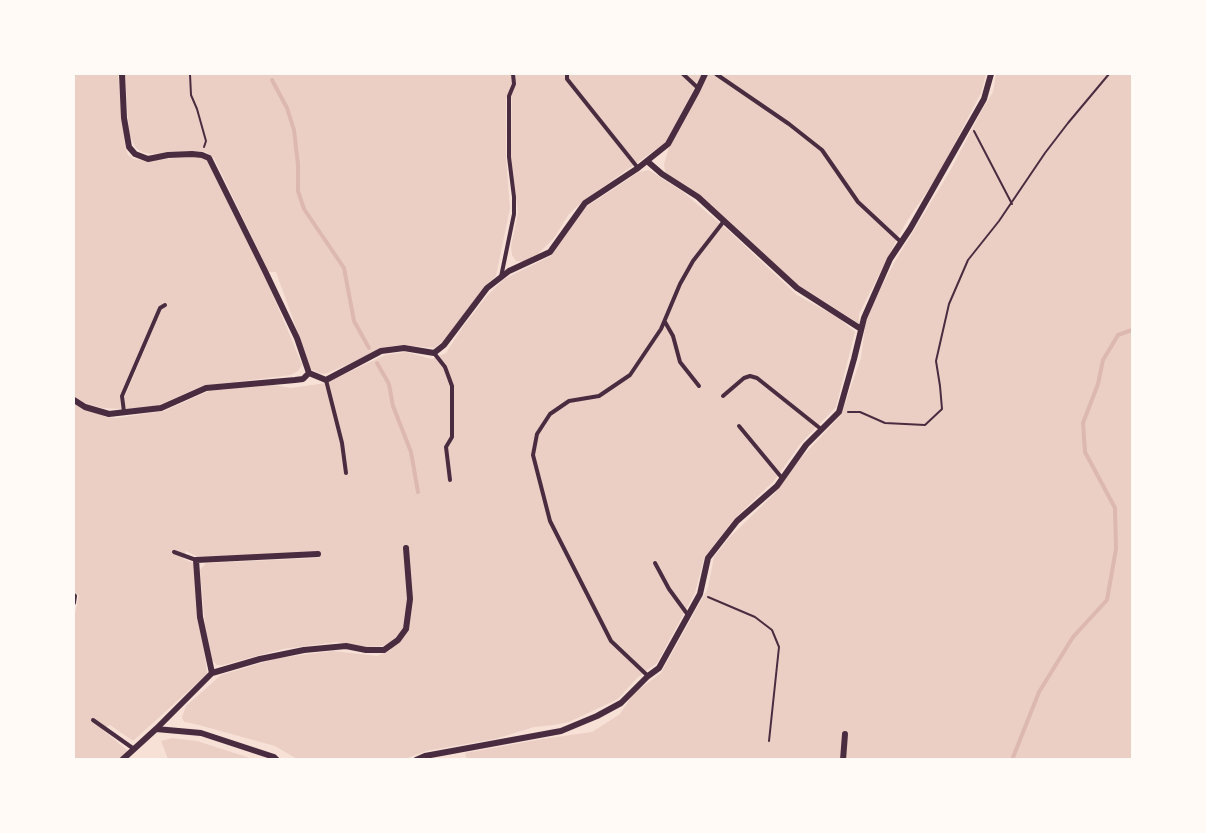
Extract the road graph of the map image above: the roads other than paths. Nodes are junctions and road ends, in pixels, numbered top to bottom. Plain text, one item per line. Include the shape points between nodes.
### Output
1 (122, 74) edge
2 (513, 74) edge
3 (567, 74) edge
4 (683, 74) edge
5 (705, 74) edge
6 (716, 74) edge
7 (991, 74) edge
8 (698, 89) junction
9 (647, 161) junction
10 (638, 168) junction
11 (724, 220) junction
12 (901, 243) junction
13 (501, 277) junction
14 (165, 305) dead end
15 (664, 321) junction
16 (861, 329) junction
17 (434, 353) junction
18 (309, 374) junction
19 (326, 380) junction
20 (699, 386) dead end
21 (723, 396) dead end
22 (74, 400) edge
23 (124, 412) junction
24 (739, 426) dead end
25 (821, 429) junction
26 (346, 473) dead end
27 (782, 478) junction
28 (450, 480) dead end
29 (406, 548) dead end
30 (174, 552) dead end
31 (318, 554) dead end
32 (196, 560) junction
33 (655, 563) dead end
34 (74, 595) edge
35 (74, 603) edge
36 (688, 616) junction
37 (212, 673) junction
38 (648, 676) junction
39 (93, 720) dead end
40 (156, 729) junction
41 (845, 734) dead end
42 (134, 749) junction
43 (458, 750) junction
44 (122, 759) edge
45 (277, 759) edge
46 (416, 759) edge
47 (460, 759) edge
48 (843, 759) edge

1 - 18 street via 129,147 148,159 192,154 209,158 297,338
2 - 13 lane via 509,157 514,214
3 - 10 lane via 567,79
4 - 8 lane
5 - 8 street
6 - 12 lane via 822,150 858,202
7 - 12 street via 984,99
8 - 9 street via 668,144
9 - 10 street
9 - 11 street
10 - 13 street via 585,202 550,252
11 - 15 lane via 693,261
11 - 16 street via 796,288
12 - 16 street via 890,259
13 - 17 street via 487,288
14 - 23 lane via 160,308 122,396
15 - 20 lane via 681,362
15 - 38 lane via 630,375 599,396 569,401 550,414 537,434 532,455 550,521 611,641
16 - 25 street via 839,412
17 - 19 street via 404,348 381,351
17 - 28 lane via 452,386 452,437 446,447
18 - 19 street
18 - 23 street via 295,380 206,388 161,408
19 - 26 lane
21 - 25 lane via 744,378 757,378
22 - 23 street via 109,414
24 - 27 lane
25 - 27 street
27 - 36 street via 737,521 708,558 700,594
29 - 37 street via 410,599 406,629 384,650 346,646 304,650
30 - 32 lane
31 - 32 street
32 - 37 street via 200,617
33 - 36 lane
34 - 35 lane
36 - 38 street via 659,668
37 - 40 street
38 - 43 street via 621,703 561,731
39 - 42 lane
40 - 42 street
40 - 45 street via 201,733
41 - 48 street
42 - 44 street
43 - 46 street
43 - 47 street

